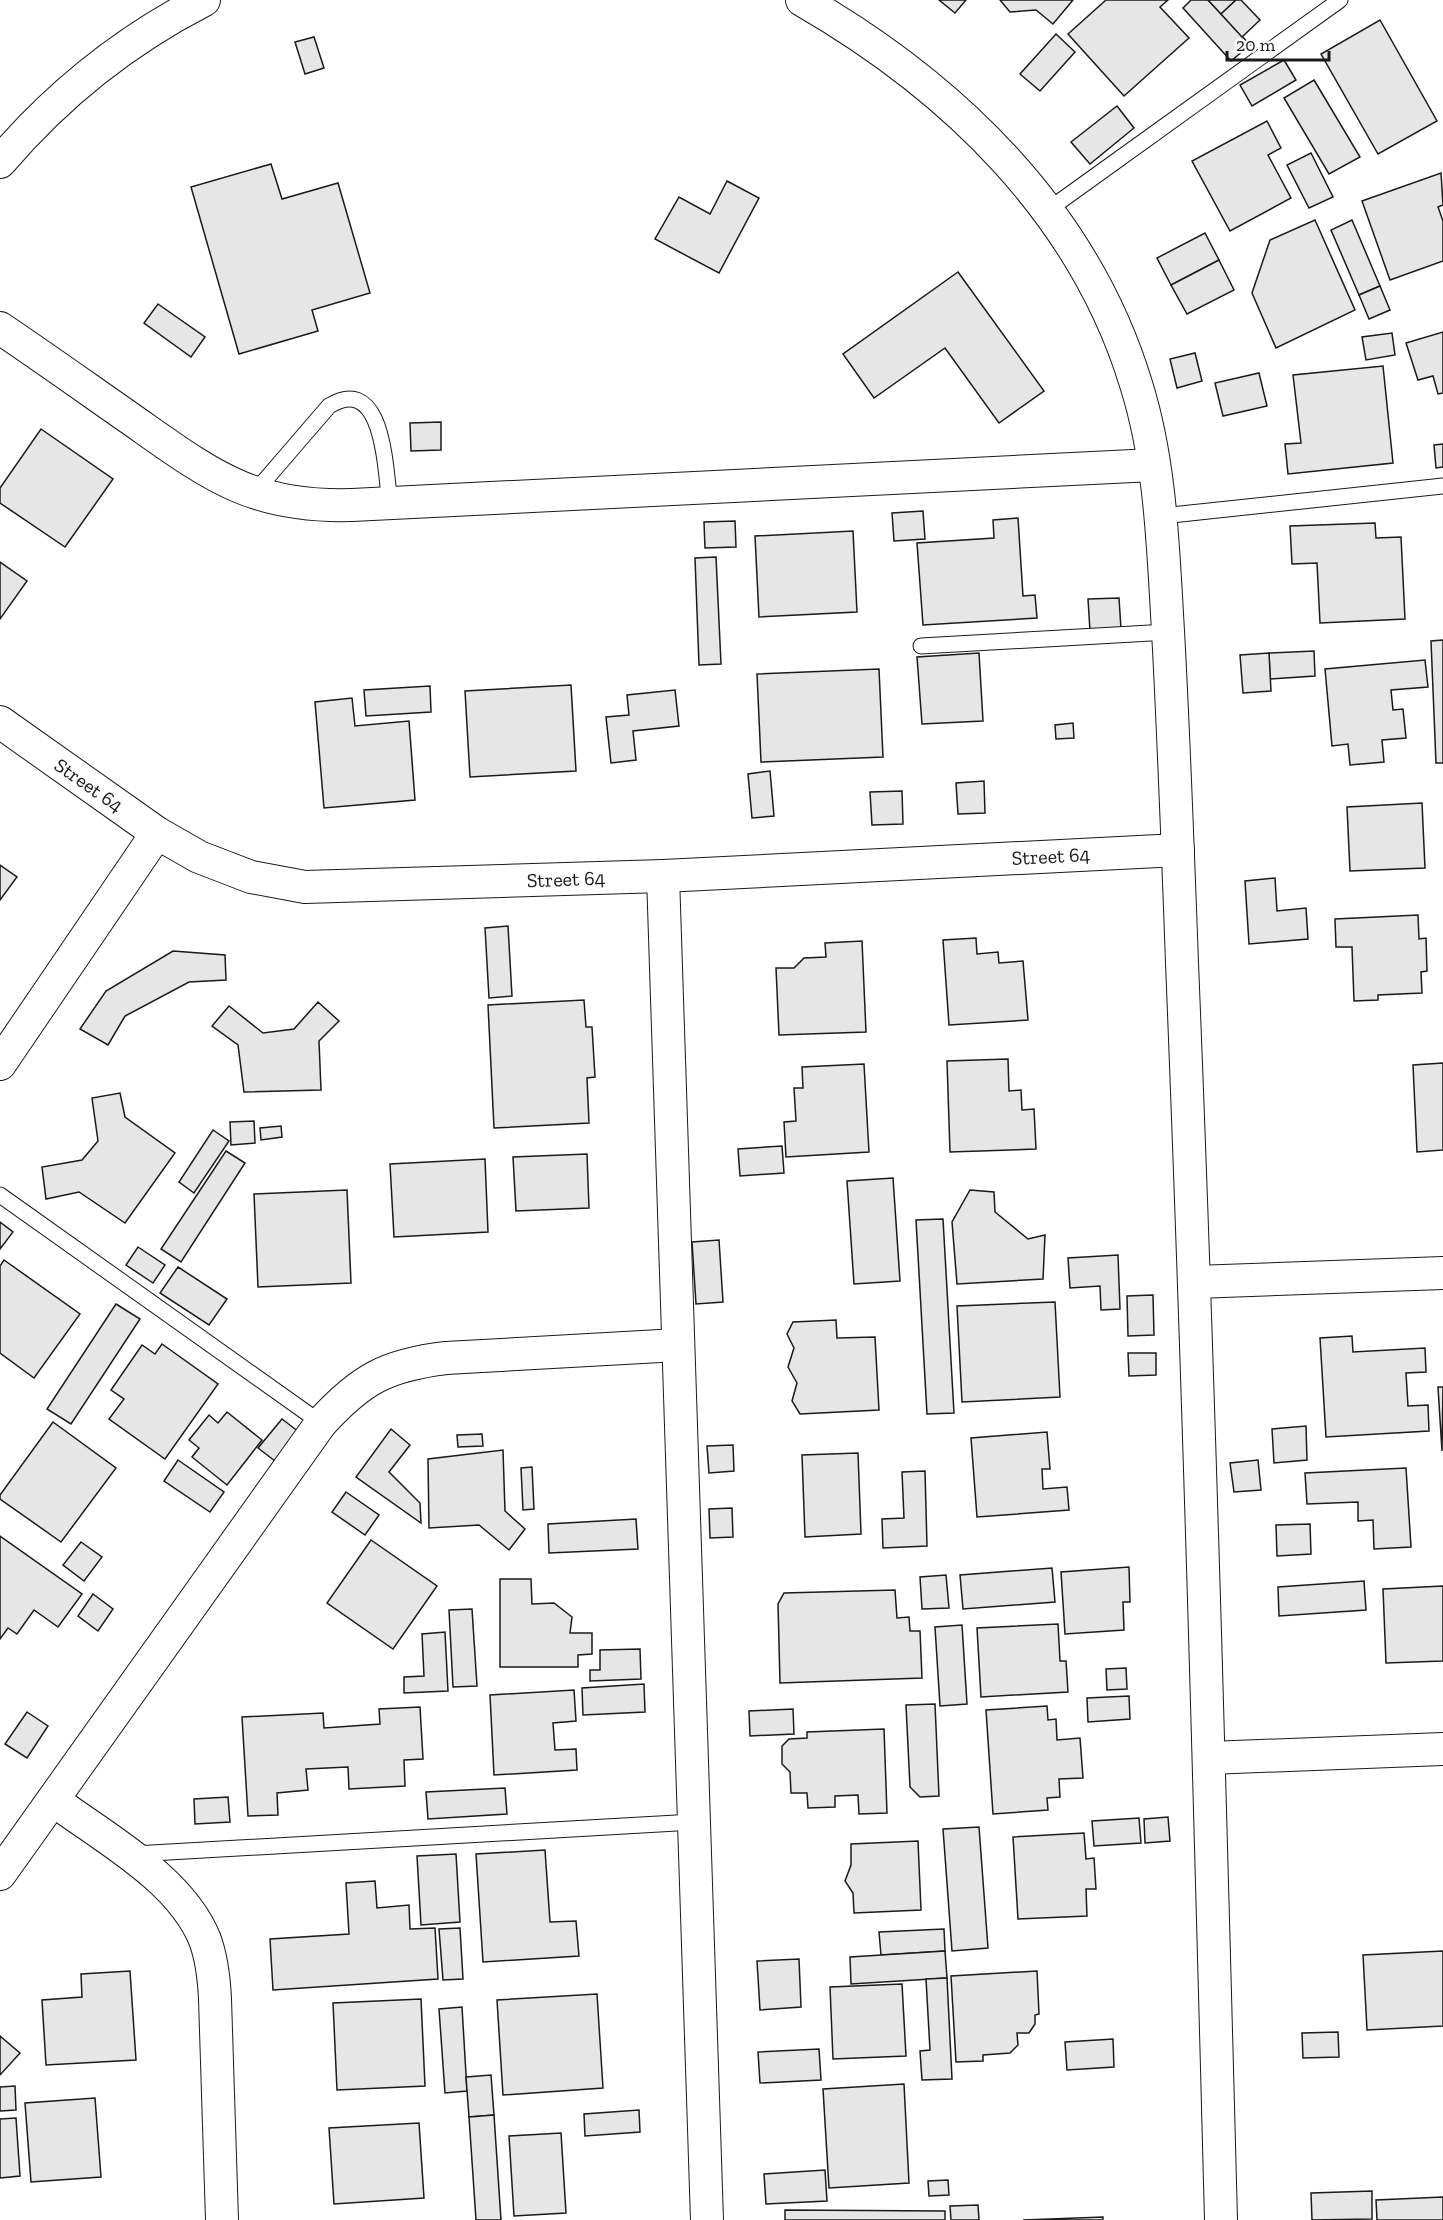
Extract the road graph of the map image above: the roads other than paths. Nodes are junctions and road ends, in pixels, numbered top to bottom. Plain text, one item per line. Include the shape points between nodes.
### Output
1 (204, 0) edge
2 (802, 0) edge
3 (1340, 0) edge
4 (160, 10) edge
5 (0, 162) edge
6 (1048, 210) junction
7 (0, 328) edge
8 (1153, 465) junction
9 (1443, 486) edge
10 (254, 493) junction
11 (390, 503) junction
12 (1162, 516) junction
13 (1168, 632) junction
14 (921, 646) dead end
15 (0, 722) edge
16 (157, 833) junction
17 (1178, 850) junction
18 (663, 876) junction
19 (0, 1064) edge
20 (0, 1195) edge
21 (1443, 1273) edge
22 (1195, 1282) junction
23 (678, 1345) junction
24 (321, 1423) junction
25 (1443, 1749) edge
26 (1209, 1758) junction
27 (52, 1800) junction
28 (694, 1822) junction
29 (127, 1854) junction
30 (0, 1874) edge
31 (222, 2220) edge
32 (707, 2220) edge
33 (1221, 2220) edge

1 - 4 street
2 - 6 street via 861,36 960,112 1010,162
3 - 6 lane
4 - 5 street via 82,79
6 - 8 street via 1084,266 1114,325 1137,386
7 - 10 street via 187,460
8 - 11 street
8 - 12 street
9 - 12 lane
10 - 11 street via 302,504
10 - 11 lane via 329,406 354,400 370,409 378,424
12 - 13 street
13 - 14 lane
13 - 17 street
15 - 16 street, Street 64
16 - 18 street, Street 64 via 225,869 305,887
16 - 19 street
17 - 18 street, Street 64
17 - 22 street
18 - 23 street
20 - 24 lane
21 - 22 street
22 - 26 street
23 - 24 street via 410,1362 375,1376 345,1396
23 - 28 street
24 - 27 street
25 - 26 street
26 - 33 street
27 - 29 street
27 - 30 street
28 - 29 lane
28 - 32 street
29 - 31 street via 170,1889 190,1912 213,1969

